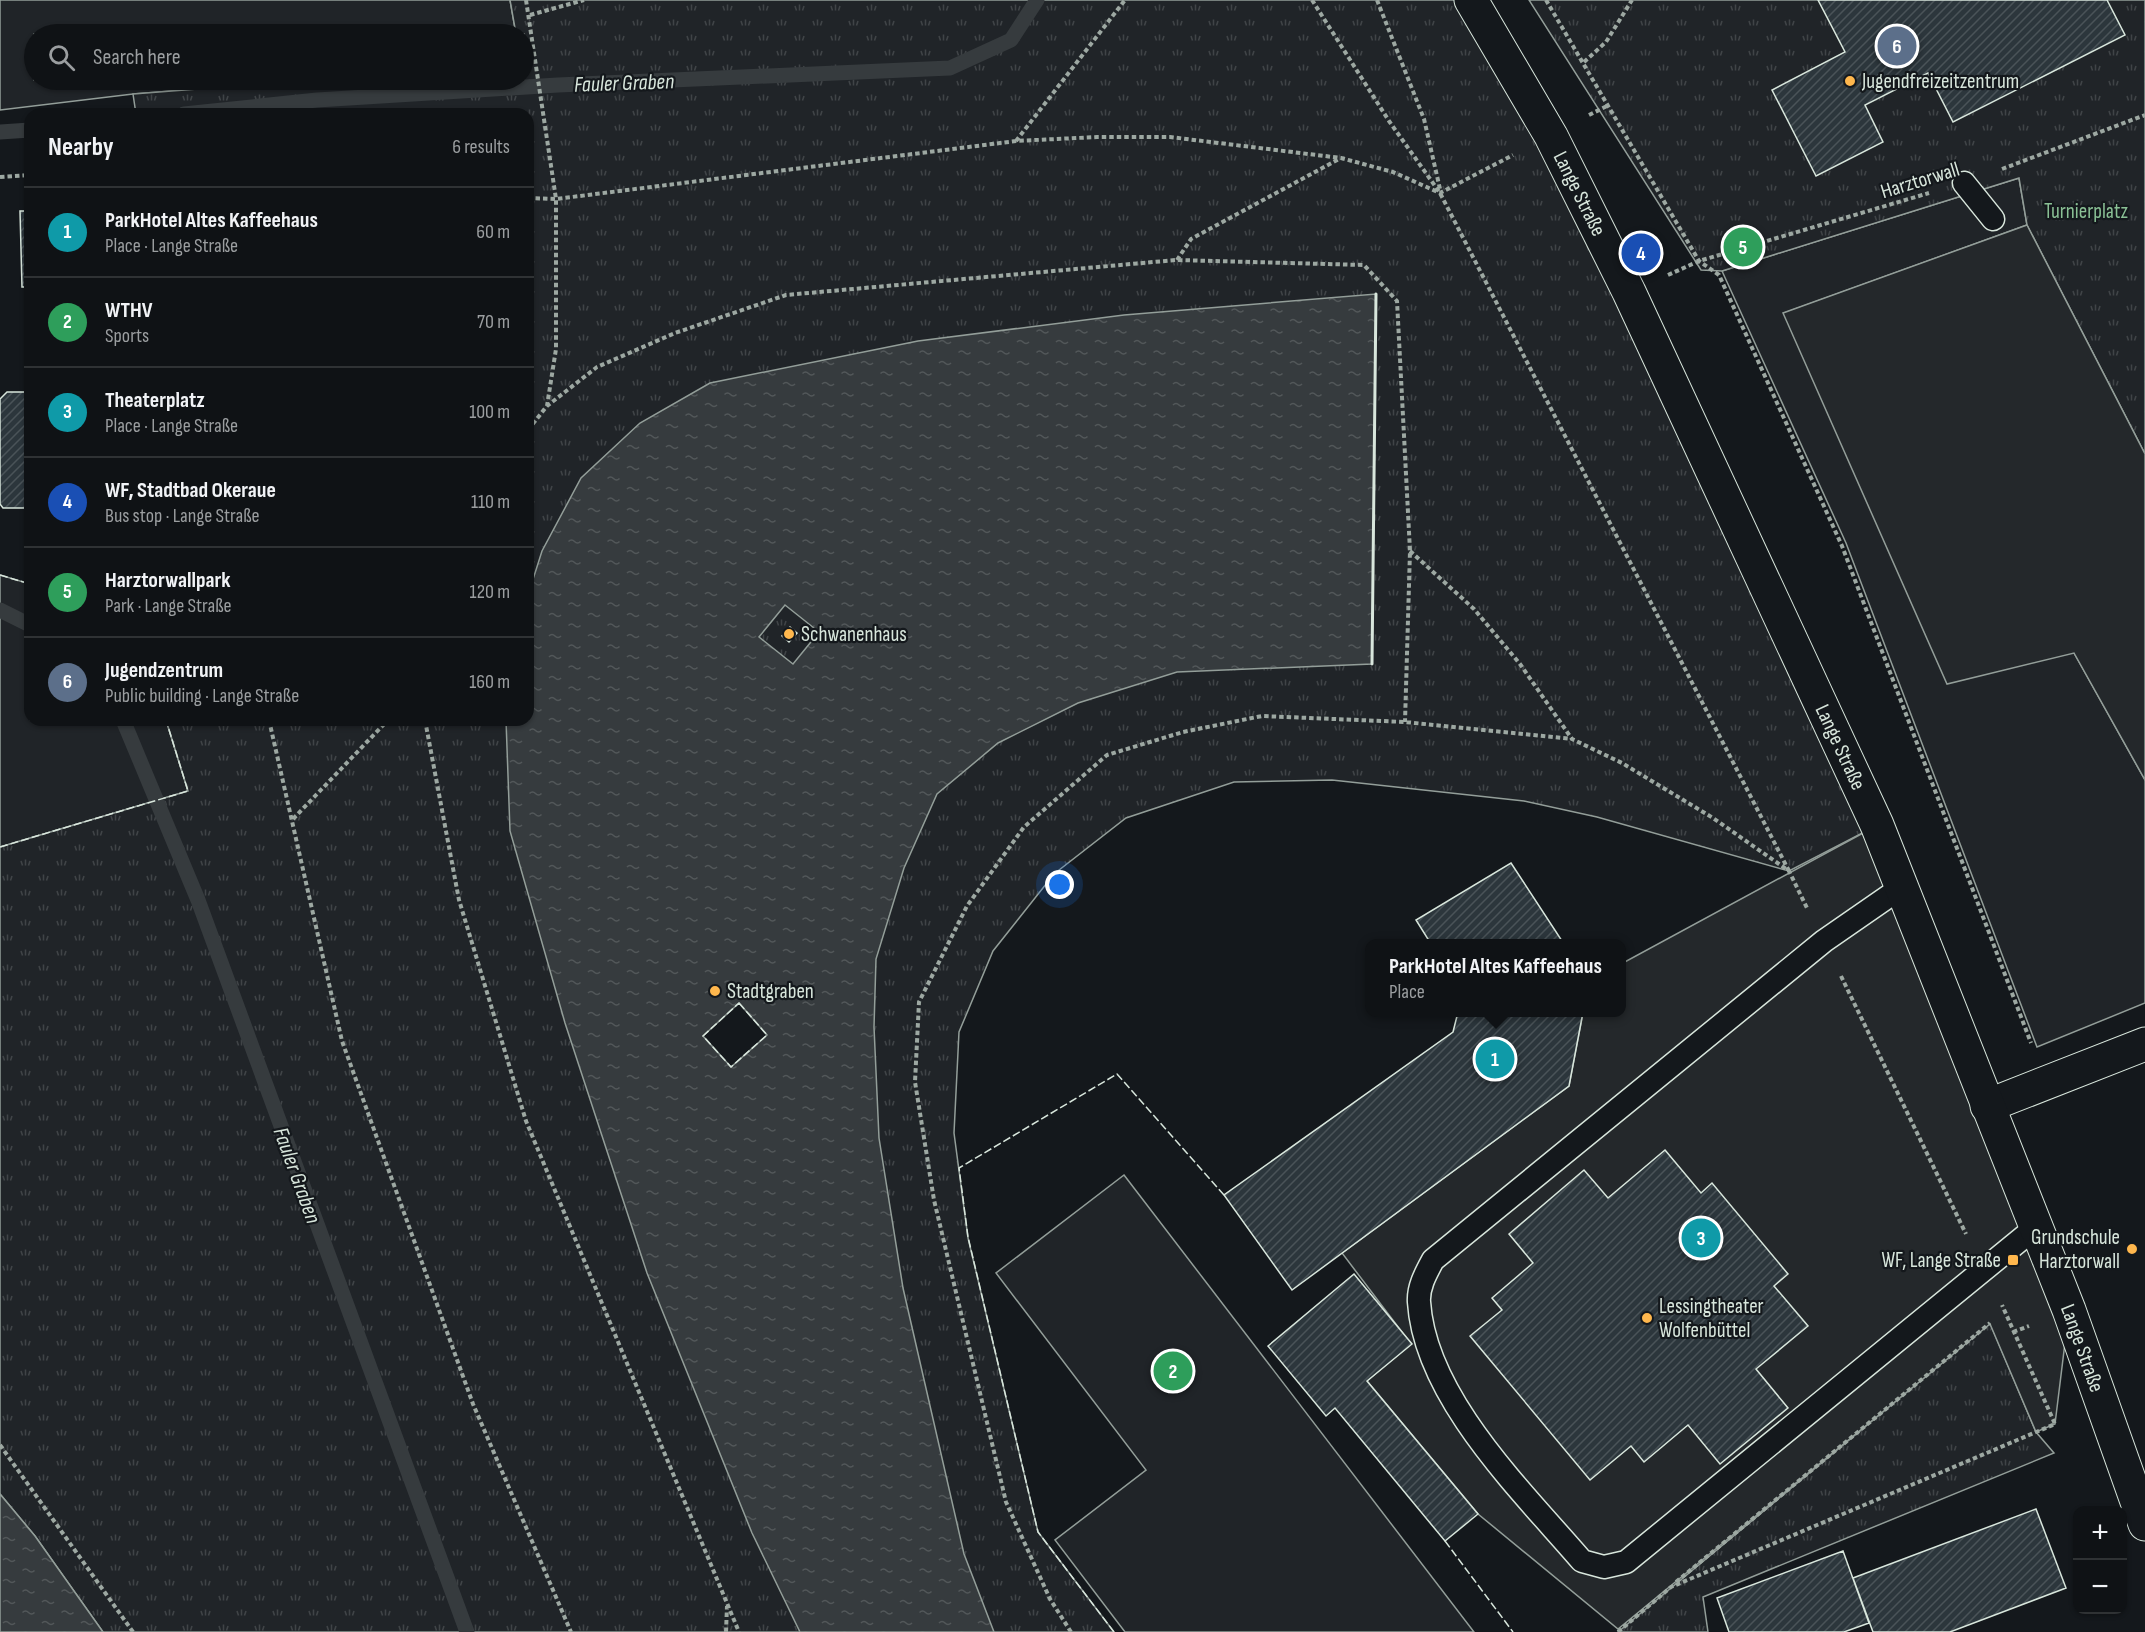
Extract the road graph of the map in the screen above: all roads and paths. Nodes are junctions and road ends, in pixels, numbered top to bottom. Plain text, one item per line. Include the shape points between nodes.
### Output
1 (526, 0) edge
2 (584, 0) edge
3 (1125, 0) edge
4 (1312, 0) edge
5 (1377, 0) edge
6 (1471, 0) edge
7 (1546, 0) edge
8 (1632, 0) edge
9 (530, 15) junction
10 (531, 24) edge
11 (534, 42) edge
12 (1584, 62) junction
13 (2145, 115) edge
14 (1551, 136) junction
15 (1016, 141) junction
16 (1341, 158) junction
17 (24, 175) edge
18 (0, 177) edge
19 (1964, 183) junction
20 (1440, 193) junction
21 (534, 198) edge
22 (556, 199) junction
23 (1993, 219) dead end
24 (1176, 260) junction
25 (1700, 261) junction
26 (547, 406) junction
27 (534, 422) edge
28 (1405, 722) junction
29 (270, 726) edge
30 (382, 726) edge
31 (426, 726) edge
32 (1572, 739) dead end
33 (292, 819) junction
34 (1790, 871) dead end
35 (1902, 887) junction
36 (2145, 1044) edge
37 (2034, 1052) dead end
38 (1987, 1106) junction
39 (2036, 1227) junction
40 (1990, 1323) dead end
41 (2037, 1432) dead end
42 (0, 1445) edge
43 (2145, 1524) edge
44 (1671, 1587) junction
45 (727, 1603) junction
46 (134, 1632) edge
47 (571, 1632) edge
48 (726, 1632) edge
49 (739, 1632) edge
50 (1071, 1632) edge
51 (1618, 1632) edge

1 - 9 path
2 - 9 path
3 - 15 path
4 - 20 path
5 - 20 path via 1424,119
6 - 14 street, Lange Straße
7 - 12 path
8 - 12 path via 1606,42
9 - 10 path
11 - 22 path
12 - 25 path
13 - 19 path, Harztorwall
14 - 20 path
14 - 35 street, Lange Straße via 1629,292 1852,770
15 - 16 path via 1170,137
15 - 22 path
16 - 20 path via 1393,172
16 - 24 path via 1191,239
17 - 18 path
19 - 23 lane
19 - 25 path, Harztorwall
20 - 34 path
21 - 22 path
22 - 26 path via 556,350
24 - 26 path via 786,295 675,333 597,367
24 - 28 path via 1364,265 1397,301 1410,550
25 - 37 path via 1719,275 1842,546
26 - 27 path
28 - 32 path
28 - 50 path via 1262,716 1183,732 1107,755 1024,827 967,906 919,1002 915,1082 934,1200 1006,1502 1050,1599
29 - 33 path
30 - 33 path
31 - 45 path via 459,900 526,1120
33 - 47 path via 342,1041 472,1404
35 - 38 street, Lange Straße
35 - 39 lane via 1824,941 1433,1260 1422,1281 1419,1302 1429,1348 1448,1392 1490,1453 1582,1561 1604,1567 1626,1562
36 - 38 street
38 - 39 street, Lange Straße
39 - 43 street, Lange Straße
40 - 44 path
41 - 44 path
42 - 46 path
44 - 51 path
45 - 48 path
45 - 49 path

